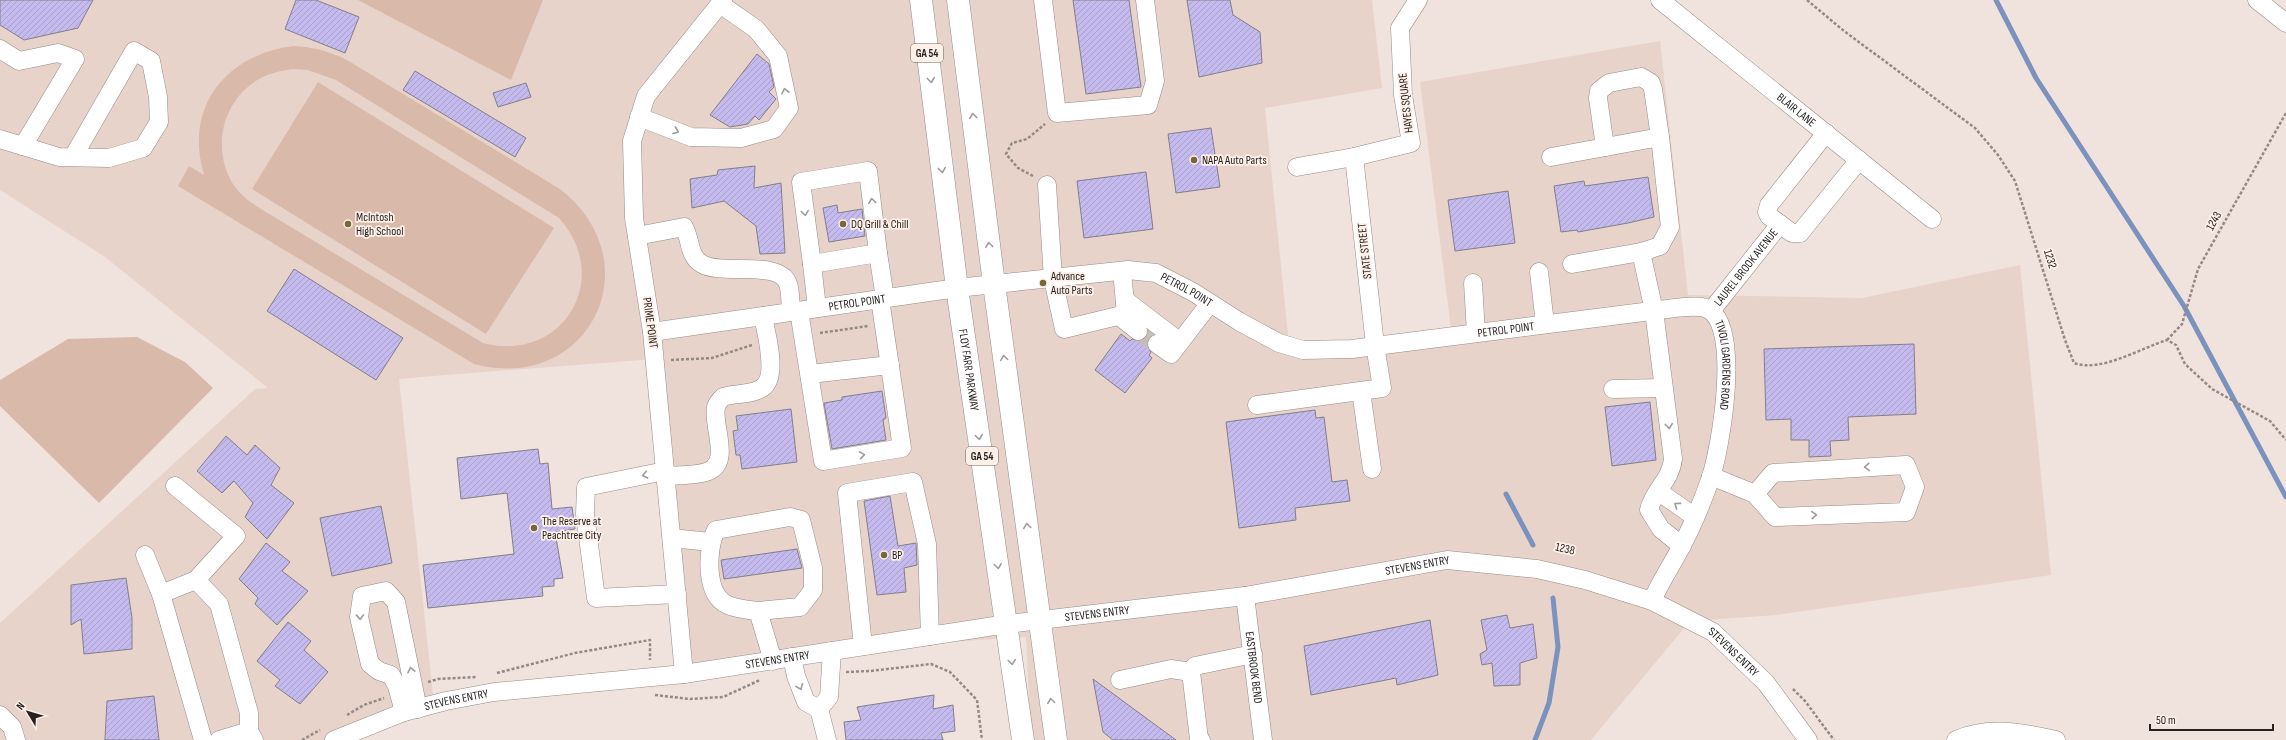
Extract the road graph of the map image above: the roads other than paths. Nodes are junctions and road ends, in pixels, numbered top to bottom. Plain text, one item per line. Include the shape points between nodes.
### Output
1 (920, 0) edge
2 (958, 0) edge
3 (1043, 0) edge
4 (1145, 0) edge
5 (1418, 0) edge
6 (1660, 0) edge
7 (2257, 0) edge
8 (721, 2) edge
9 (2286, 23) edge
10 (0, 49) edge
11 (639, 117) junction
12 (1826, 133) junction
13 (1660, 137) junction
14 (0, 139) edge
15 (23, 146) junction
16 (1605, 147) junction
17 (73, 157) junction
18 (1354, 157) junction
19 (1551, 157) dead end
20 (1859, 160) junction
21 (1296, 166) dead end
22 (1047, 185) road end
23 (1932, 219) dead end
24 (1780, 224) junction
25 (637, 236) junction
26 (1641, 252) junction
27 (878, 253) junction
28 (812, 264) junction
29 (1572, 264) dead end
30 (1122, 271) junction
31 (1539, 272) dead end
32 (1053, 279) junction
33 (994, 284) junction
34 (1473, 284) dead end
35 (957, 288) junction
36 (882, 299) junction
37 (1210, 303) junction
38 (817, 308) junction
39 (1122, 308) junction
40 (795, 311) junction
41 (1654, 311) junction
42 (1711, 311) junction
43 (763, 316) junction
44 (1545, 324) junction
45 (1138, 331) tunnel mouth
46 (652, 332) junction
47 (1476, 332) junction
48 (1180, 342) junction
49 (1157, 344) tunnel mouth
50 (1375, 345) junction
51 (890, 365) junction
52 (810, 374) junction
53 (1663, 388) junction
54 (1613, 389) dead end
55 (1361, 391) junction
56 (1257, 406) dead end
57 (1372, 469) dead end
58 (666, 474) junction
59 (1711, 476) junction
60 (175, 486) dead end
61 (1659, 492) junction
62 (1755, 494) junction
63 (1695, 517) junction
64 (672, 538) junction
65 (710, 542) junction
66 (1682, 546) junction
67 (145, 554) dead end
68 (196, 580) junction
69 (161, 594) junction
70 (677, 594) junction
71 (1245, 596) junction
72 (1652, 601) junction
73 (758, 611) junction
74 (1040, 620) junction
75 (1007, 624) junction
76 (930, 636) junction
77 (863, 646) junction
78 (832, 651) junction
79 (1253, 654) junction
80 (792, 658) junction
81 (773, 661) junction
82 (1191, 672) junction
83 (684, 674) junction
84 (1120, 680) dead end
85 (819, 709) junction
86 (411, 710) junction
87 (0, 715) edge
88 (252, 735) edge
89 (16, 740) edge
90 (203, 740) edge
91 (219, 740) edge
92 (334, 740) edge
93 (827, 740) edge
94 (1023, 740) edge
95 (1056, 740) edge
96 (1201, 740) edge
97 (1263, 740) edge
98 (1808, 740) edge
99 (1956, 740) edge
100 (2056, 740) edge

1 -> 35 main road, FLOY FARR PARKWAY / GA 54
33 -> 2 main road
3 - 4 street via 1057,113 1148,104 1155,81
5 - 18 street, HAYES SQUARE via 1400,28 1403,95 1411,143
6 - 12 street, BLAIR LANE
7 - 9 street
8 - 11 street, PRIME POINT via 646,96
11 -> 8 street via 691,137 741,138 774,129 789,108 778,56 756,29
10 - 15 street via 19,61 58,53 75,59
11 - 25 street, PRIME POINT via 632,141 634,218
12 - 20 street, BLAIR LANE
12 - 24 street, LAUREL BROOK AVENUE via 1768,208 1767,214
13 - 16 street
13 - 16 street via 1653,89 1650,83 1641,77 1615,82 1603,86 1599,91
13 - 26 street via 1670,227 1660,246
14 - 15 street
15 - 17 street via 59,157
16 - 19 street
17 - 17 street via 109,158 143,148 159,122 158,97 151,61 134,51
18 - 21 street, HAYES SQUARE
18 - 50 street, STATE STREET
20 - 23 street, BLAIR LANE
20 - 24 street, LAUREL BROOK AVENUE via 1800,233 1792,233
22 - 32 street
24 - 42 street, LAUREL BROOK AVENUE
25 - 40 street via 684,227 690,237 691,252 701,264 714,269 761,270 781,274 788,283
25 - 46 street, PRIME POINT
26 - 29 street
26 - 41 street
27 - 28 street
27 -> 28 street via 868,171 801,182
27 - 36 street
28 - 38 street
30 - 32 street, PETROL POINT
30 - 37 street, PETROL POINT via 1156,273
30 - 39 street
31 - 44 street
32 - 33 street, PETROL POINT
32 - 39 street via 1064,329
33 - 35 street, PETROL POINT
74 -> 33 main road
34 - 47 street
35 - 36 street, PETROL POINT
35 -> 75 main road, FLOY FARR PARKWAY / GA 54
36 - 38 street, PETROL POINT
36 - 51 street
37 - 48 street
37 - 50 street, PETROL POINT via 1279,343 1297,348 1352,348
38 - 40 street, PETROL POINT
39 - 45 street
39 - 48 street
40 - 43 street, PETROL POINT
40 - 52 street
41 - 42 street, PETROL POINT via 1693,306
41 - 44 street, PETROL POINT
41 - 53 street
42 - 59 street, TIVOLI GARDENS ROAD via 1724,334 1727,365 1722,420
43 - 46 street, PETROL POINT
43 - 58 street via 772,371 767,382 762,388 723,397 716,406 715,420 720,456 715,466 708,471
44 - 47 street, PETROL POINT
46 - 58 street, PRIME POINT
47 - 50 street, PETROL POINT
48 - 49 street via 1171,354
50 - 55 street, STATE STREET via 1382,388
51 - 52 street
52 -> 51 street via 823,461 902,448
53 - 54 street
53 -> 61 street via 1673,459 1672,469
55 - 56 street
55 - 57 street
58 - 64 street, PRIME POINT
58 -> 70 street via 586,487 585,514 596,598
59 - 62 street
59 - 63 street, TIVOLI GARDENS ROAD
60 - 68 street via 236,536
63 -> 61 street
61 - 66 street via 1650,503 1651,517
62 -> 62 street via 1775,517 1906,512 1915,487 1906,465 1773,474
63 - 66 street, TIVOLI GARDENS ROAD
64 - 65 street
64 - 70 street, PRIME POINT
65 - 73 street via 711,586 718,598 728,605
65 - 73 street via 716,530 790,517 801,520 813,568 813,590 800,607
66 - 72 street, TIVOLI GARDENS ROAD
67 - 69 street
68 - 69 street
68 - 88 street via 219,604 249,713
69 - 90 street
70 - 83 street, PRIME POINT
71 - 72 street, STEVENS ENTRY via 1447,560 1537,569 1585,580
71 - 74 street, STEVENS ENTRY
71 - 79 street, EASTBROOK BEND
72 - 98 street, STEVENS ENTRY via 1713,632 1766,683
73 - 81 street
74 - 75 street, STEVENS ENTRY
95 -> 74 main road
75 - 76 street, STEVENS ENTRY
75 -> 94 main road, FLOY FARR PARKWAY / GA 54
76 - 77 street, STEVENS ENTRY
76 - 77 street via 927,544 913,482 847,493
77 - 78 street, STEVENS ENTRY
78 - 80 street, STEVENS ENTRY
78 - 85 street via 829,697
79 - 82 street via 1195,666
79 - 97 street, EASTBROOK BEND
80 - 81 street, STEVENS ENTRY
80 -> 85 street via 806,702
81 - 83 street, STEVENS ENTRY
82 - 84 street via 1171,669
82 - 96 street
83 - 86 street, STEVENS ENTRY via 504,690
85 - 93 street
86 -> 86 street via 396,602 386,592 362,596 359,617 370,664 379,671 391,675
86 - 92 street, STEVENS ENTRY
87 - 89 street via 12,727
88 - 91 street
99 - 100 street via 1972,733 1992,731 2015,732

